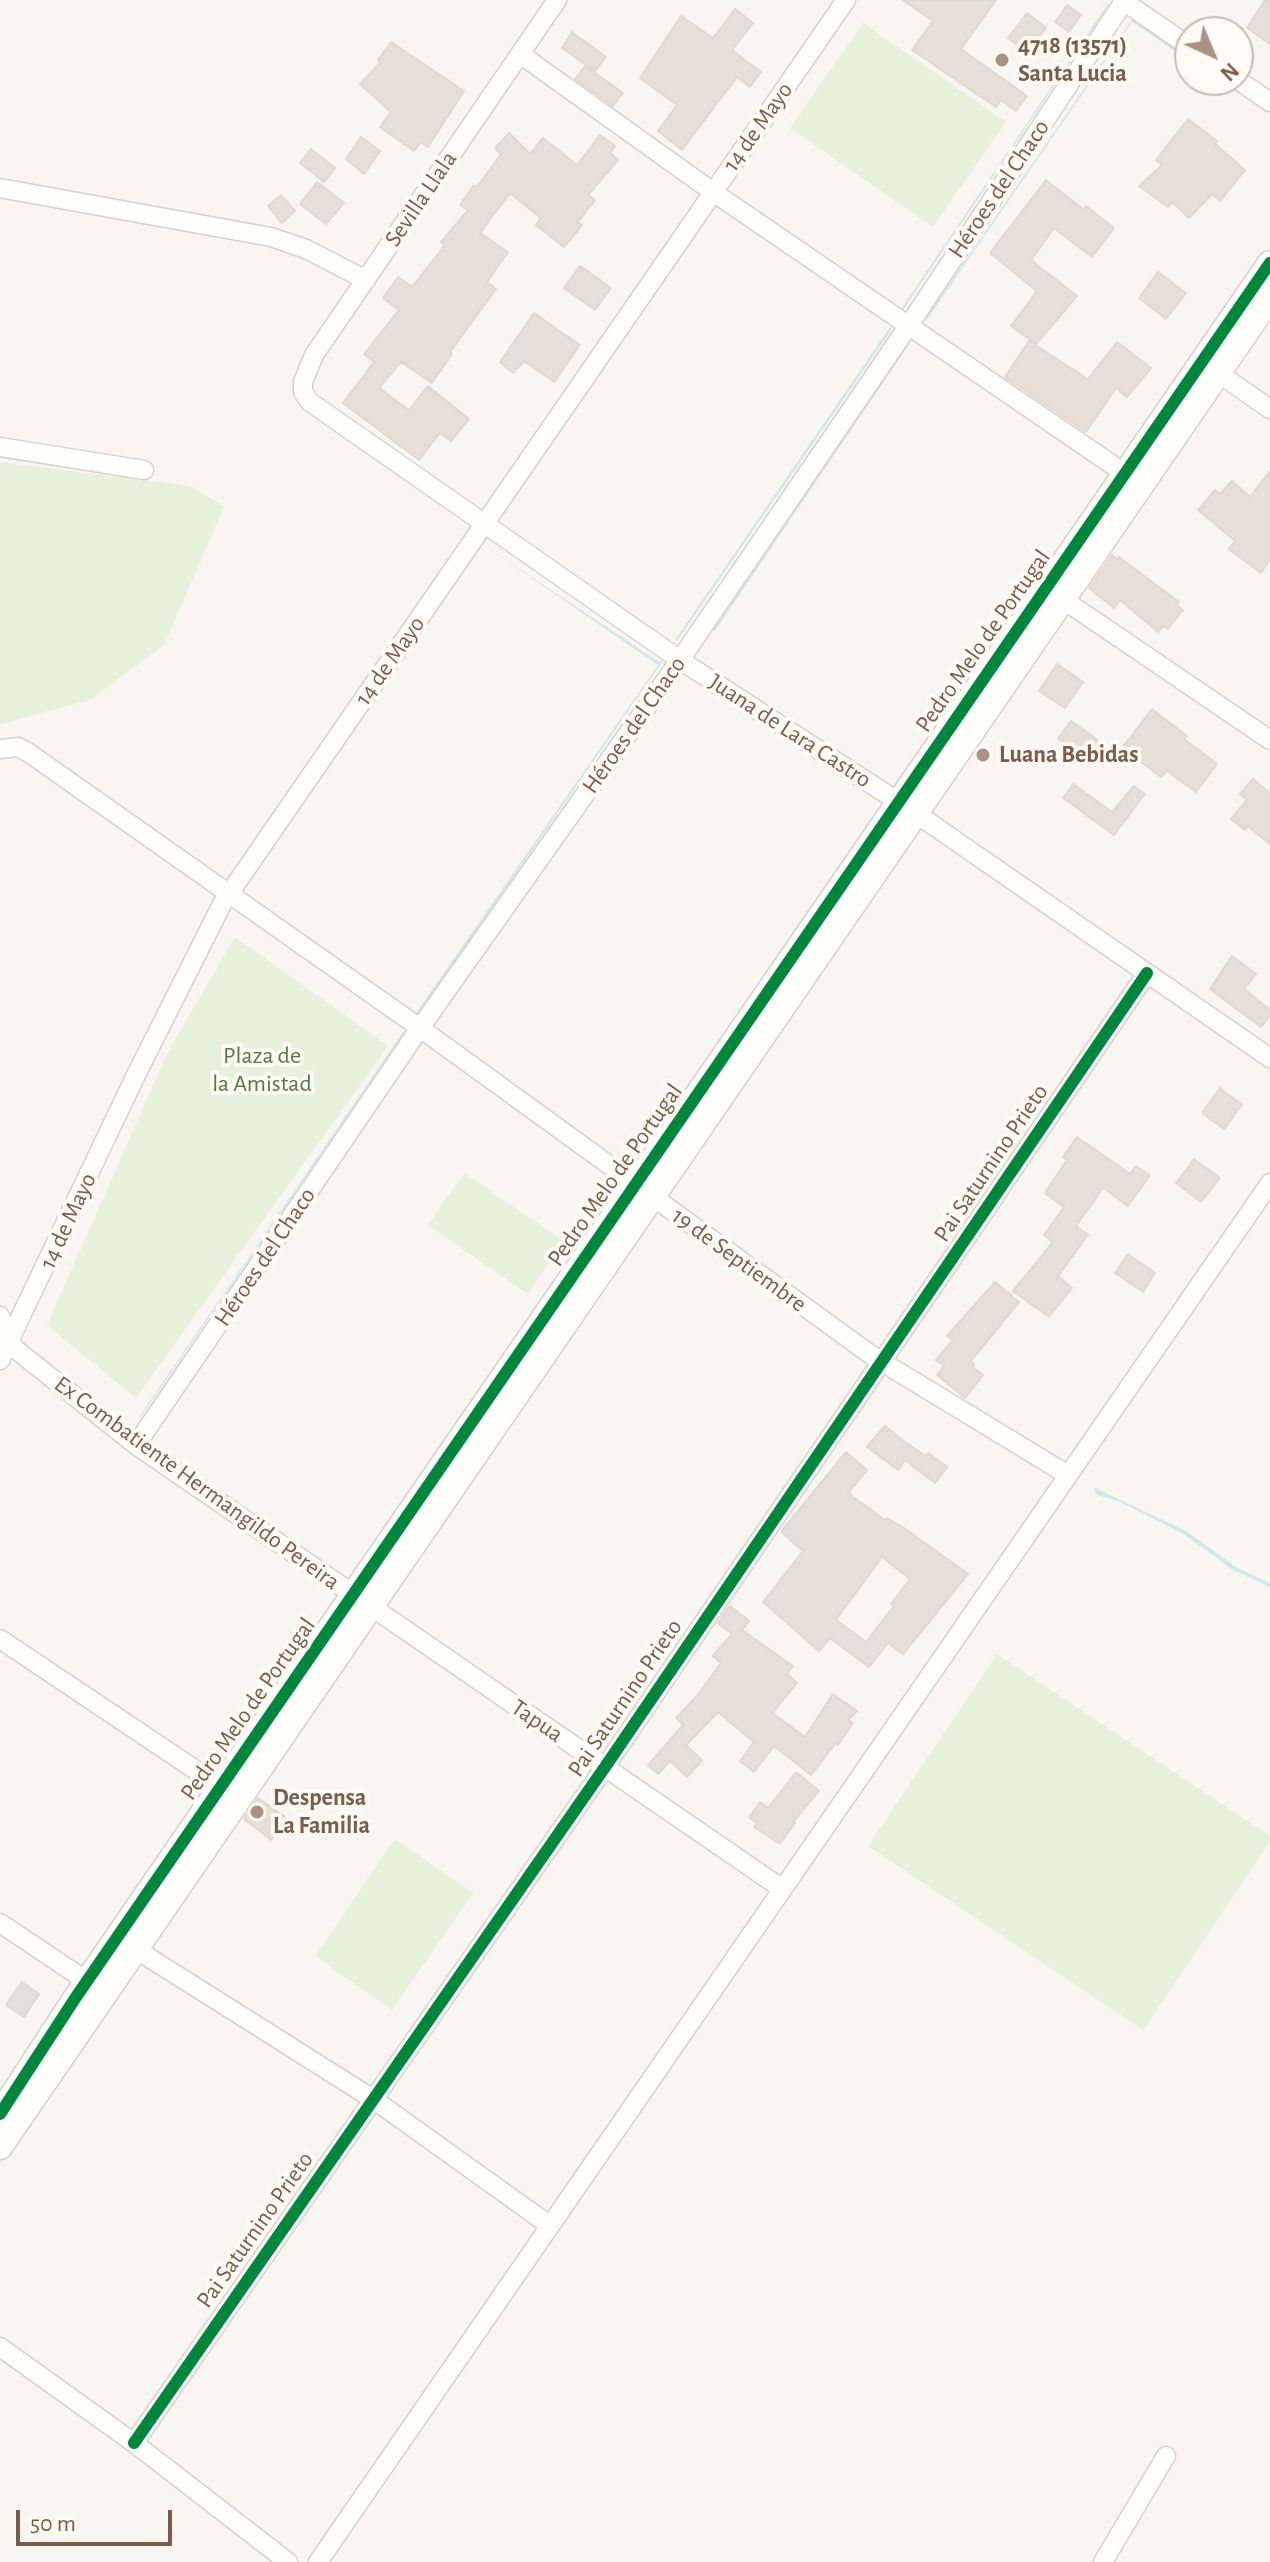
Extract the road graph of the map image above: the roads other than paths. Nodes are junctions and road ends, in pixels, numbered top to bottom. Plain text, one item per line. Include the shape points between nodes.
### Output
1 (557, 0) edge
2 (846, 0) edge
3 (1124, 0) edge
4 (1174, 36) edge
5 (520, 54) junction
6 (0, 188) edge
7 (713, 192) junction
8 (1270, 263) edge
9 (366, 280) junction
10 (1270, 298) edge
11 (909, 325) junction
12 (1210, 367) junction
13 (310, 402) joint
14 (1270, 409) edge
15 (0, 447) edge
16 (144, 470) dead end
17 (1133, 479) junction
18 (484, 524) junction
19 (1055, 594) junction
20 (680, 660) junction
21 (1270, 740) edge
22 (0, 749) edge
23 (908, 808) junction
24 (229, 895) junction
25 (1147, 973) junction
26 (420, 1028) junction
27 (1270, 1058) edge
28 (1270, 1183) edge
29 (645, 1191) junction
30 (0, 1316) edge
31 (11, 1341) junction
32 (0, 1360) edge
33 (881, 1362) junction
34 (136, 1445) junction
35 (1068, 1475) junction
36 (362, 1602) junction
37 (0, 1639) edge
38 (605, 1767) junction
39 (231, 1793) junction
40 (781, 1888) junction
41 (0, 1923) edge
42 (137, 1950) junction
43 (97, 1988) junction
44 (373, 2099) junction
45 (0, 2114) edge
46 (0, 2147) edge
47 (549, 2225) junction
48 (0, 2347) edge
49 (134, 2443) junction
50 (1166, 2456) dead end
51 (288, 2562) edge
52 (318, 2562) edge
53 (1103, 2562) edge

1 - 5 street, Sevilla Llala
2 - 7 street, 14 de Mayo
3 - 4 street
3 - 11 street, Héroes del Chaco
5 - 7 street
5 - 9 street, Sevilla Llala
6 - 9 street via 271,237
7 - 11 street
7 - 18 street, 14 de Mayo
8 - 12 street, Pedro Melo de Portugal
9 - 13 street, Sevilla Llala via 306,372 303,392
10 - 12 street, Pedro Melo de Portugal
11 - 17 street
11 - 20 street, Héroes del Chaco
12 - 14 street
12 - 17 street, Pedro Melo de Portugal
13 - 18 street, Juana de Lara Castro
15 - 16 street
17 - 19 street, Pedro Melo de Portugal
18 - 20 street, Juana de Lara Castro
18 - 24 street, 14 de Mayo
19 - 21 street
19 - 23 street, Pedro Melo de Portugal
20 - 23 street, Juana de Lara Castro
20 - 26 street, Héroes del Chaco
22 - 24 street, 19 de Septiembre via 18,747 29,753
23 - 25 street, Juana de Lara Castro
23 - 29 street, Pedro Melo de Portugal
24 - 26 street, 19 de Septiembre
24 - 31 street, 14 de Mayo via 136,1075
25 - 27 street, Juana de Lara Castro
25 - 33 street, Pai Saturnino Prieto
26 - 29 street, 19 de Septiembre
26 - 34 street, Héroes del Chaco
28 - 35 street
29 - 33 street, 19 de Septiembre
29 - 36 street, Pedro Melo de Portugal
30 - 31 street, Ex Combatiente Hermangildo Pereira
31 - 32 street, 14 de Mayo
31 - 34 street, Ex Combatiente Hermangildo Pereira
33 - 35 street, 19 de Septiembre
33 - 38 street, Pai Saturnino Prieto
34 - 36 street, Ex Combatiente Hermangildo Pereira
35 - 40 street
36 - 38 street, Tapua
36 - 39 street, Pedro Melo de Portugal
37 - 39 street
38 - 40 street, Tapua
38 - 44 street, Pai Saturnino Prieto
39 - 42 street, Pedro Melo de Portugal
39 - 43 street, Pedro Melo de Portugal
40 - 47 street
41 - 43 street
42 - 43 street, Pedro Melo de Portugal
42 - 44 street
43 - 45 street, Pedro Melo de Portugal
43 - 46 street, Pedro Melo de Portugal
44 - 47 street
44 - 49 street, Pai Saturnino Prieto
47 - 52 street
48 - 49 street
49 - 51 street
50 - 53 street

